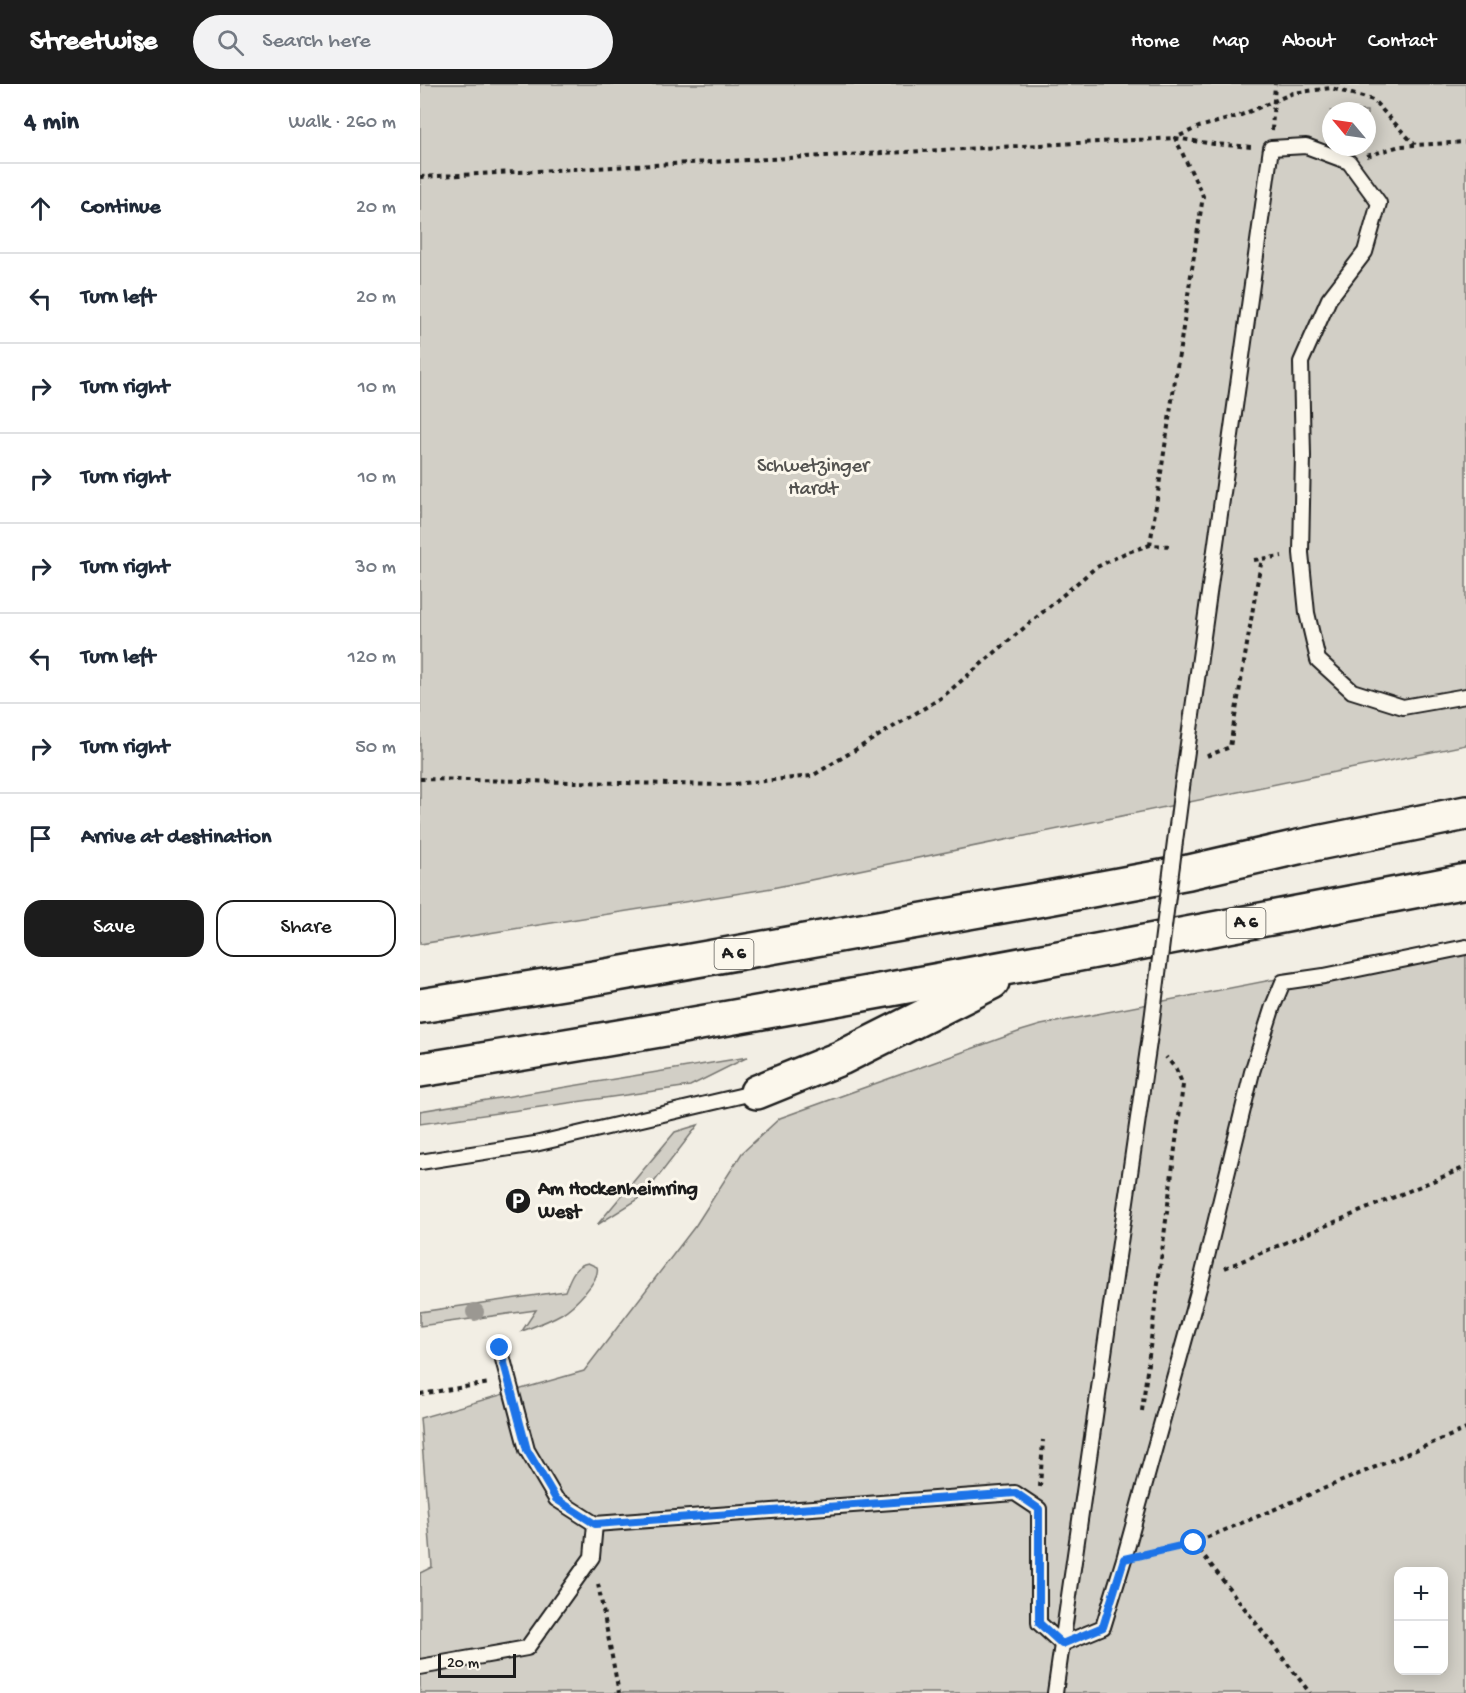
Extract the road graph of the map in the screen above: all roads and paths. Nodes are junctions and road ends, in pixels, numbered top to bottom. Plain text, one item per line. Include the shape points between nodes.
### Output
1 (1275, 84) edge
2 (1274, 100) junction
3 (1175, 138) junction
4 (1466, 142) edge
5 (1414, 145) junction
6 (1271, 148) junction
7 (1349, 162) junction
8 (420, 177) edge
9 (1150, 545) junction
10 (1172, 546) dead end
11 (1301, 553) junction
12 (1262, 559) junction
13 (1254, 560) dead end
14 (1466, 696) edge
15 (1230, 747) dead end
16 (420, 779) edge
17 (1466, 813) edge
18 (1466, 881) edge
19 (1466, 947) edge
20 (1026, 965) junction
21 (420, 1006) edge
22 (1147, 1046) junction
23 (420, 1070) edge
24 (757, 1092) joint
25 (420, 1162) edge
26 (1466, 1167) edge
27 (1202, 1277) junction
28 (500, 1348) dead end
29 (509, 1380) junction
30 (420, 1394) edge
31 (1142, 1417) dead end
32 (1466, 1429) edge
33 (1043, 1440) dead end
34 (1039, 1509) junction
35 (595, 1524) junction
36 (1194, 1543) junction
37 (592, 1557) junction
38 (1124, 1559) junction
39 (1062, 1644) junction
40 (420, 1667) edge
41 (619, 1693) edge
42 (1055, 1693) edge
43 (1310, 1693) edge

1 - 2 path
2 - 3 path
2 - 5 path via 1331,88 1373,100
2 - 6 path
3 - 6 path
3 - 8 path
3 - 9 path via 1203,196
4 - 5 path
5 - 7 path
6 - 7 lane via 1306,146
6 - 22 lane, bridge
7 - 11 lane via 1379,203 1365,252 1329,299 1301,362
9 - 10 path
9 - 16 path via 1095,568 941,698 812,776 724,785
11 - 12 path
11 - 14 lane via 1307,613 1318,660 1352,691 1403,707
12 - 13 path
12 - 15 path
17 - 21 highway, A 6 via 1059,896
18 - 20 highway, A 6
19 - 27 lane via 1282,982 1252,1072
20 - 23 highway, A 6
20 - 24 highway via 841,1058
22 - 31 path via 1166,1057 1183,1085
22 - 39 lane
24 - 25 lane via 535,1144
26 - 27 path
27 - 38 lane
28 - 29 lane
29 - 30 path
29 - 35 lane via 527,1450 556,1499
32 - 36 path
33 - 34 path
34 - 35 lane via 1016,1493
34 - 39 lane via 1039,1623
35 - 37 lane
36 - 38 path
36 - 43 path
37 - 40 lane via 527,1648
37 - 41 path
38 - 39 lane via 1103,1627
39 - 42 lane

